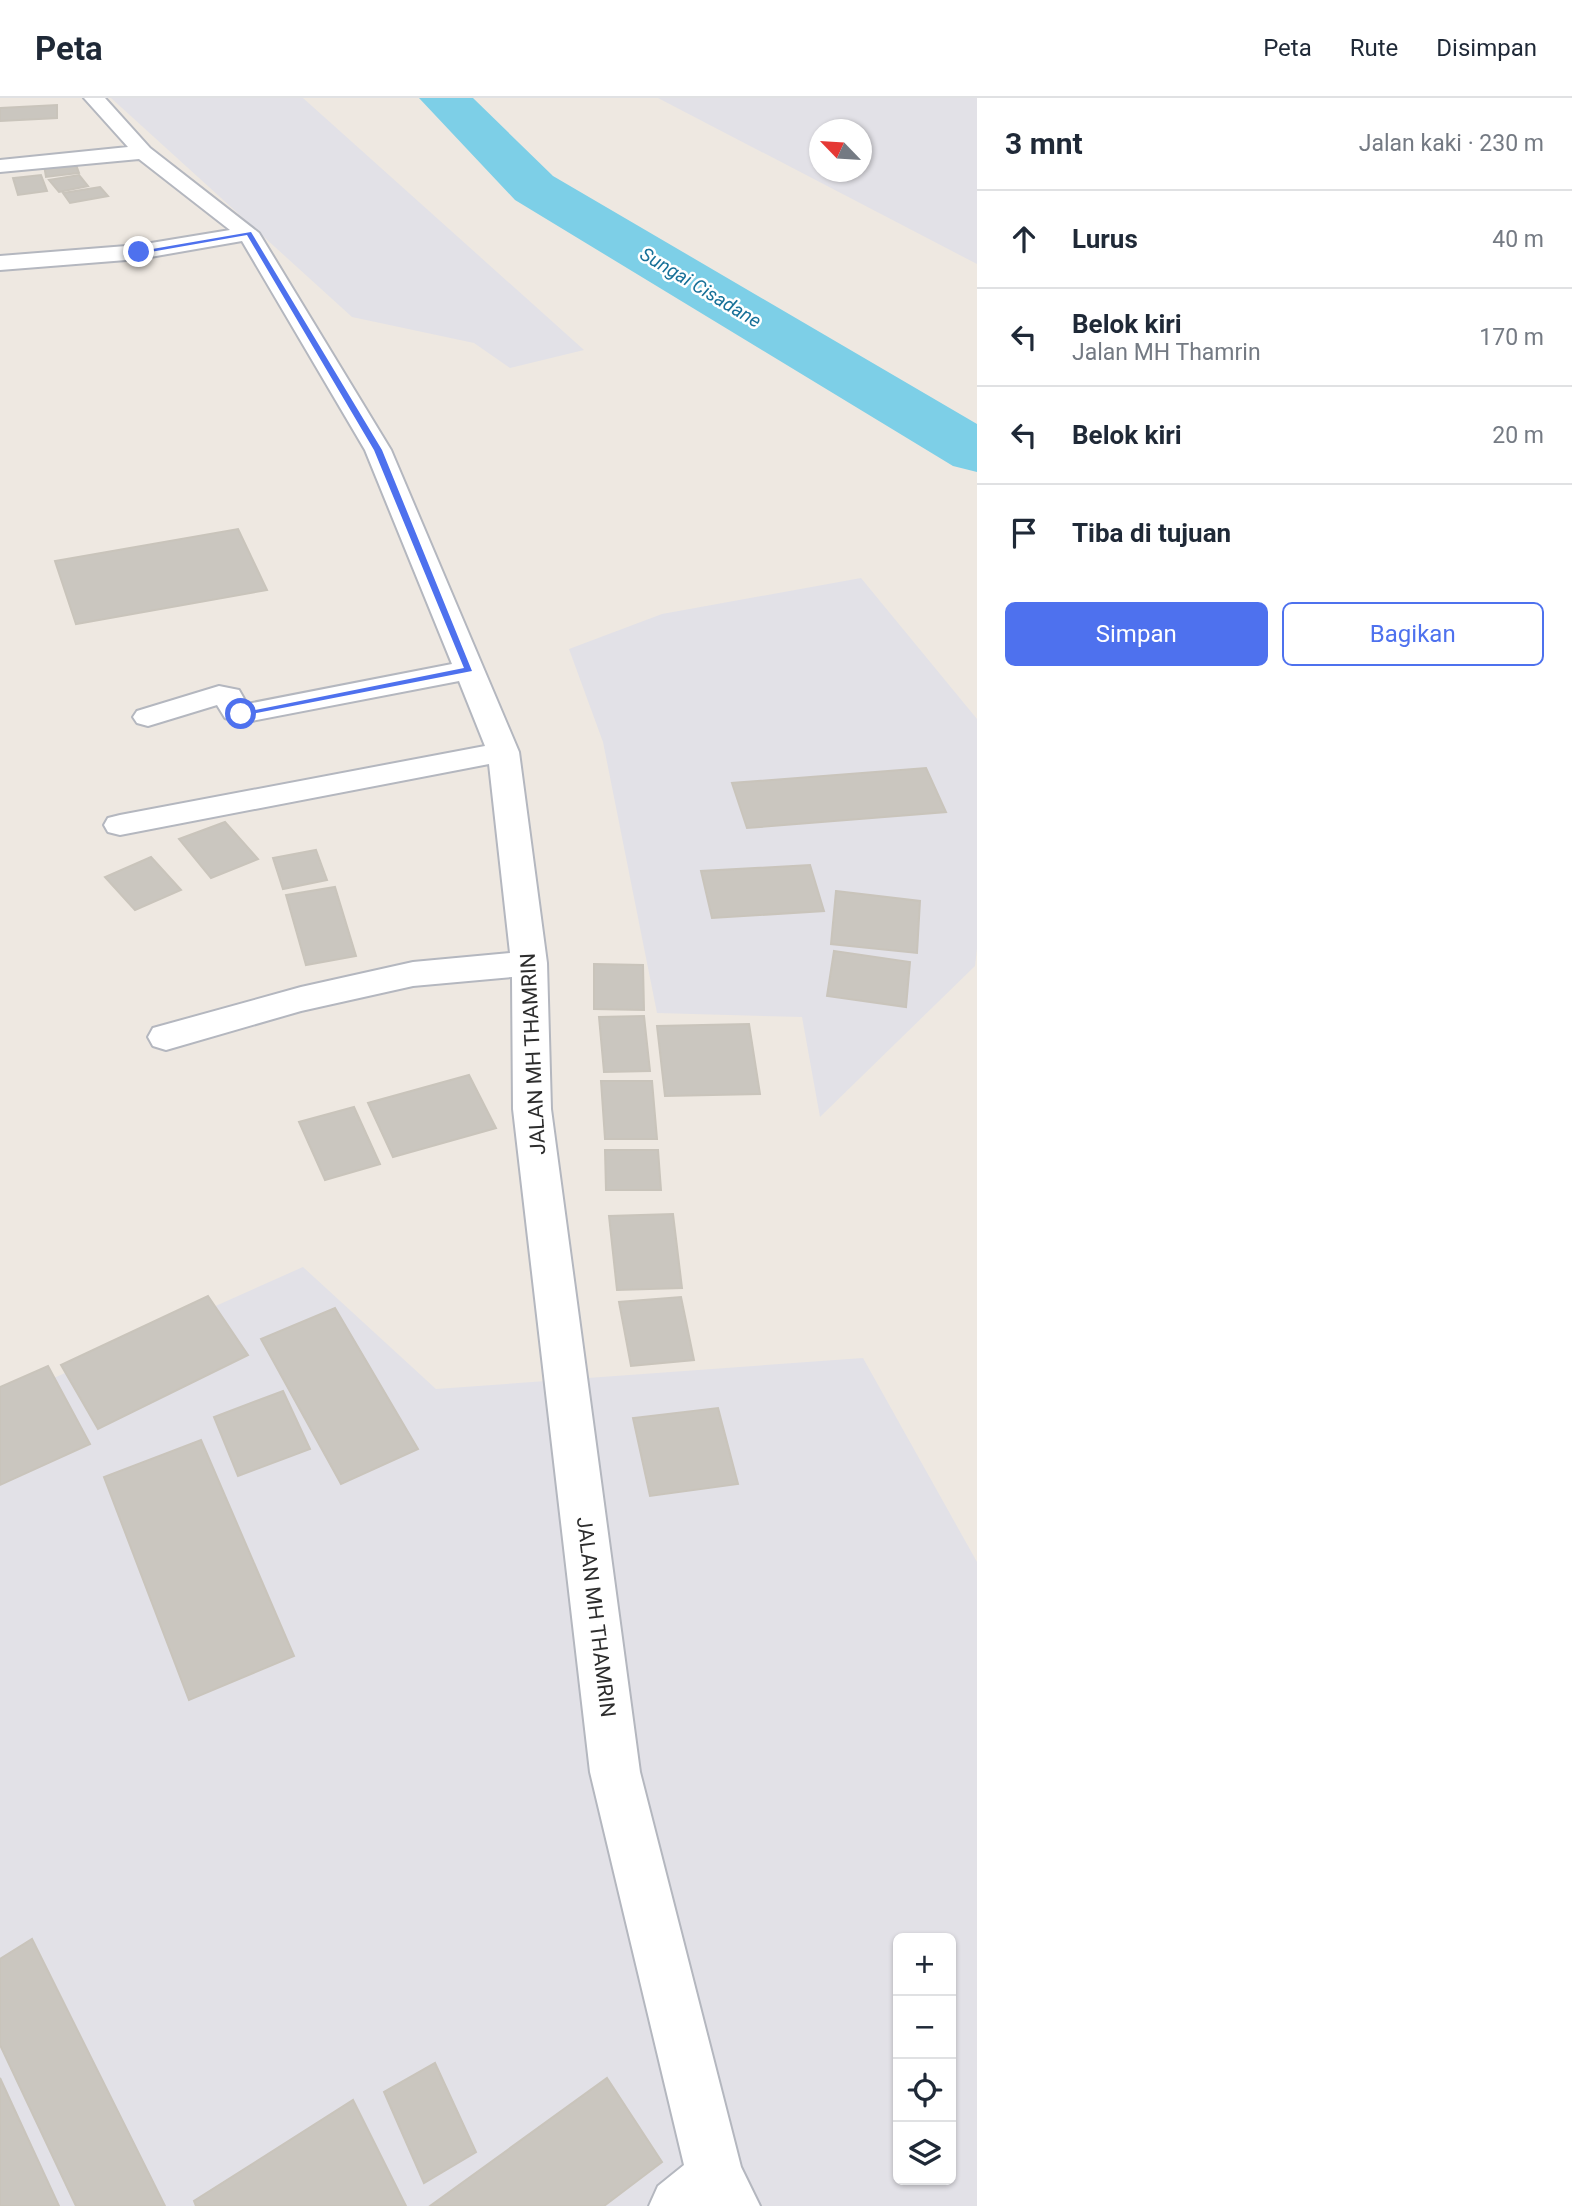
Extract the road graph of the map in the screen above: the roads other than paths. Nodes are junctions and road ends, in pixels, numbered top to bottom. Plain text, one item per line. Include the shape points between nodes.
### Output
1 (94, 98) edge
2 (143, 152) junction
3 (0, 166) edge
4 (248, 233) junction
5 (0, 262) edge
6 (469, 670) junction
7 (148, 716) dead end
8 (503, 751) junction
9 (120, 825) dead end
10 (529, 963) junction
11 (166, 1037) dead end
12 (708, 2197) edge

1 - 2 street, JALAN MH THAMRIN
2 - 3 street
2 - 4 street, JALAN MH THAMRIN
4 - 5 street via 139,252
4 - 6 street, JALAN MH THAMRIN via 378,450
6 - 7 street via 244,713 236,712 228,696 219,695
6 - 8 street, JALAN MH THAMRIN
8 - 9 street
8 - 10 street, JALAN MH THAMRIN
10 - 11 street via 413,974
10 - 12 street, JALAN MH THAMRIN via 532,1109 615,1772

